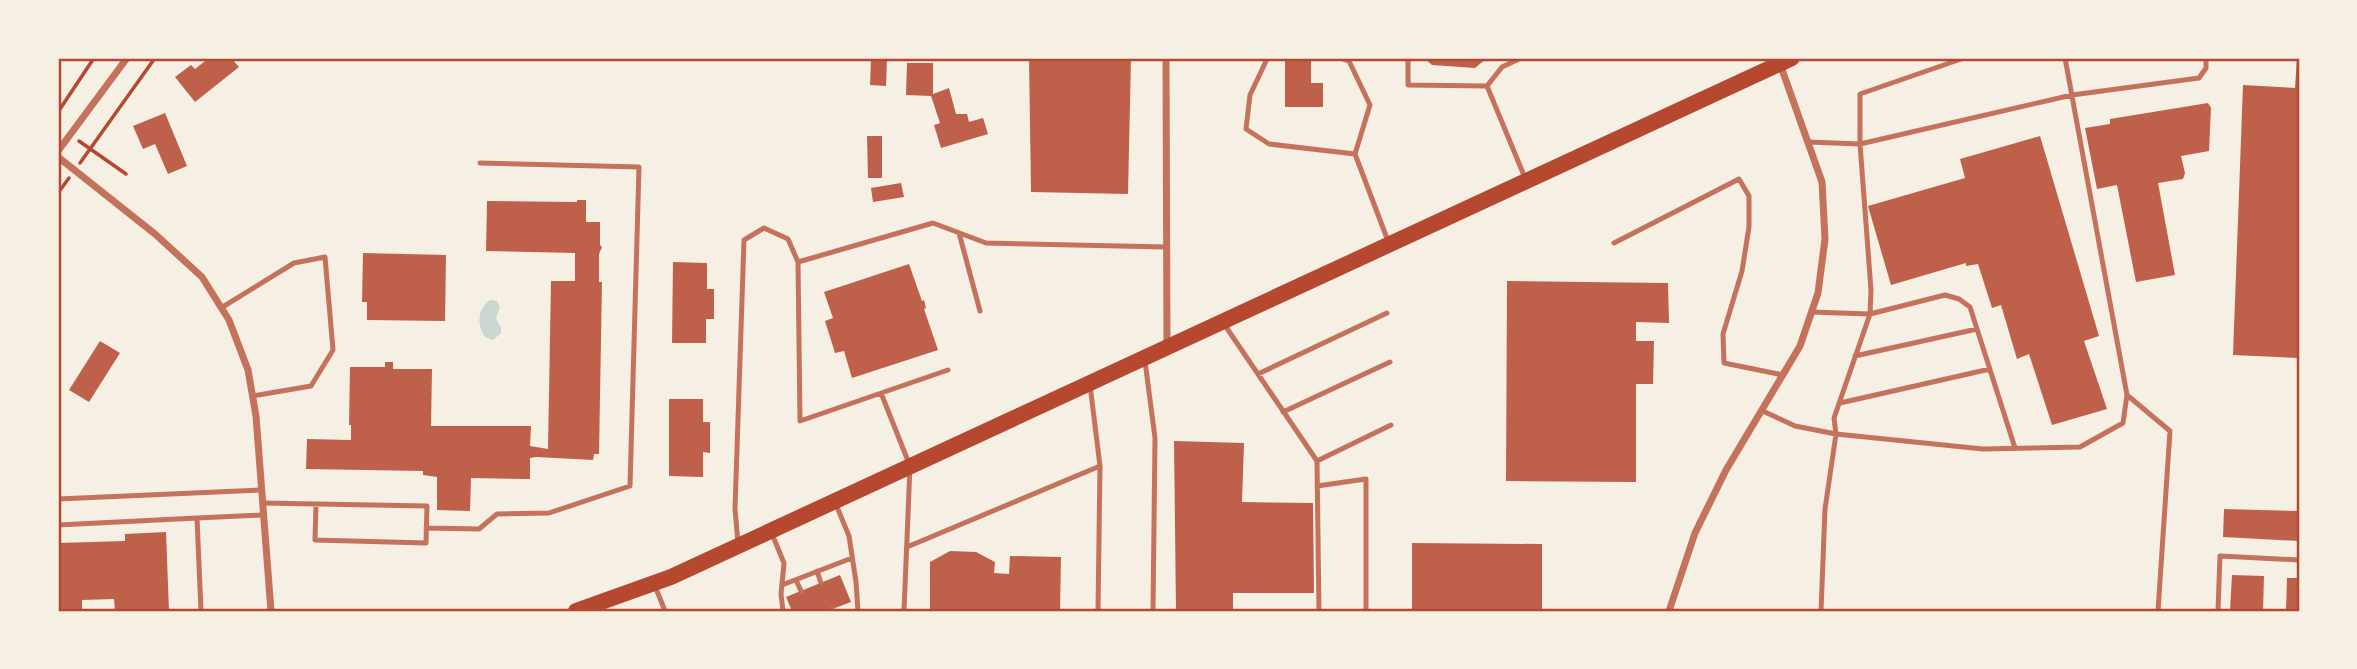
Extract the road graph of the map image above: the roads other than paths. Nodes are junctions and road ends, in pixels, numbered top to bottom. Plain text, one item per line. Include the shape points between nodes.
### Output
1 (127, 58) edge
2 (1166, 58) edge
3 (1270, 58) edge
4 (1340, 58) edge
5 (1408, 58) edge
6 (1502, 58) edge
7 (1521, 58) edge
8 (1964, 58) edge
9 (2065, 58) edge
10 (2206, 58) edge
11 (1786, 60) edge
12 (1502, 67) junction
13 (1487, 86) junction
14 (2072, 95) junction
15 (1808, 142) junction
16 (1860, 144) junction
17 (58, 151) edge
18 (1355, 154) junction
19 (58, 157) edge
20 (480, 163) dead end
21 (1526, 180) junction
22 (959, 233) junction
23 (1614, 243) dead end
24 (1389, 244) junction
25 (1166, 247) junction
26 (798, 262) junction
27 (221, 308) junction
28 (979, 311) dead end
29 (1811, 312) junction
30 (1387, 313) dead end
31 (1870, 314) junction
32 (1223, 322) junction
33 (1977, 329) junction
34 (1167, 348) junction
35 (1855, 356) junction
36 (1144, 358) junction
37 (1390, 362) dead end
38 (1990, 369) junction
39 (948, 370) dead end
40 (1258, 374) junction
41 (1783, 375) junction
42 (1089, 383) junction
43 (881, 393) junction
44 (2127, 395) junction
45 (252, 396) junction
46 (1840, 402) junction
47 (1763, 411) junction
48 (1283, 412) junction
49 (1391, 425) dead end
50 (1836, 434) junction
51 (2015, 448) junction
52 (1317, 461) junction
53 (910, 466) junction
54 (1100, 466) junction
55 (1317, 486) junction
56 (261, 490) junction
57 (58, 499) edge
58 (834, 501) junction
59 (262, 503) junction
60 (316, 504) junction
61 (263, 515) junction
62 (197, 518) junction
63 (58, 525) edge
64 (426, 528) junction
65 (771, 531) junction
66 (739, 546) junction
67 (907, 547) junction
68 (852, 558) junction
69 (2299, 560) edge
70 (817, 571) junction
71 (796, 580) junction
72 (654, 583) junction
73 (821, 583) dead end
74 (782, 584) junction
75 (801, 592) dead end
76 (585, 610) edge
77 (201, 611) edge
78 (271, 611) edge
79 (665, 611) edge
80 (783, 611) edge
81 (858, 611) edge
82 (904, 611) edge
83 (1098, 611) edge
84 (1153, 611) edge
85 (1319, 611) edge
86 (1366, 611) edge
87 (1669, 611) edge
88 (1821, 611) edge
89 (2158, 611) edge
90 (2218, 611) edge

1 - 17 street
2 - 25 street
3 - 18 lane via 1250,95 1246,129 1269,144
4 - 18 lane via 1349,61 1370,105
5 - 13 lane via 1408,85
6 - 12 lane
7 - 12 lane
8 - 16 lane via 1860,94
9 - 14 lane
10 - 14 lane via 2199,78
11 - 15 street
11 - 21 main road
12 - 13 lane
13 - 21 lane
14 - 16 lane
14 - 44 lane
15 - 16 lane
15 - 29 street via 1822,183 1825,239
16 - 31 lane
18 - 24 lane
19 - 27 street via 202,277
20 - 64 lane via 639,167 630,486 549,513 497,514 479,529
21 - 24 main road
22 - 25 lane via 986,243
22 - 26 lane via 933,223
22 - 28 lane
23 - 41 lane via 1739,179 1749,196 1749,227 1742,271 1723,334 1724,363
24 - 32 main road
25 - 34 street
26 - 43 lane via 800,421
26 - 66 lane via 788,239 764,228 744,240 735,509
27 - 45 street via 248,370
27 - 45 lane via 293,263 324,257 333,350 311,386
29 - 31 lane
29 - 41 street via 1800,346
30 - 40 lane
31 - 33 lane via 1945,295 1970,307
31 - 35 lane
32 - 34 main road
32 - 40 lane
33 - 35 lane
33 - 38 lane
34 - 36 main road
35 - 46 lane
36 - 42 main road
36 - 84 lane via 1155,438
37 - 48 lane
38 - 46 lane
38 - 51 lane
39 - 43 lane
40 - 48 lane
41 - 47 street
42 - 53 main road
42 - 54 lane
43 - 53 lane
44 - 51 lane via 2123,423 2080,447
44 - 89 lane via 2170,431
45 - 56 street
46 - 50 lane via 1833,418
47 - 50 lane via 1795,426
47 - 87 street via 1726,470 1695,533
48 - 52 lane
49 - 52 lane
50 - 51 lane
50 - 88 lane via 1825,509
52 - 55 lane
53 - 58 main road
53 - 67 lane
54 - 67 lane
54 - 83 lane
55 - 85 lane
55 - 86 lane via 1366,479
56 - 57 lane
56 - 59 street
58 - 65 main road
58 - 68 lane via 849,536
59 - 60 lane
59 - 61 street
60 - 64 lane via 427,506
60 - 64 lane via 316,540 426,543
61 - 62 lane
61 - 78 street
62 - 63 lane
62 - 77 lane
65 - 66 main road
65 - 74 lane via 784,563
66 - 72 main road
67 - 82 lane
68 - 70 lane
68 - 81 lane
69 - 90 lane via 2220,556
70 - 71 lane
70 - 73 lane
71 - 74 lane
71 - 75 lane
72 - 76 main road
72 - 79 lane
74 - 80 lane

